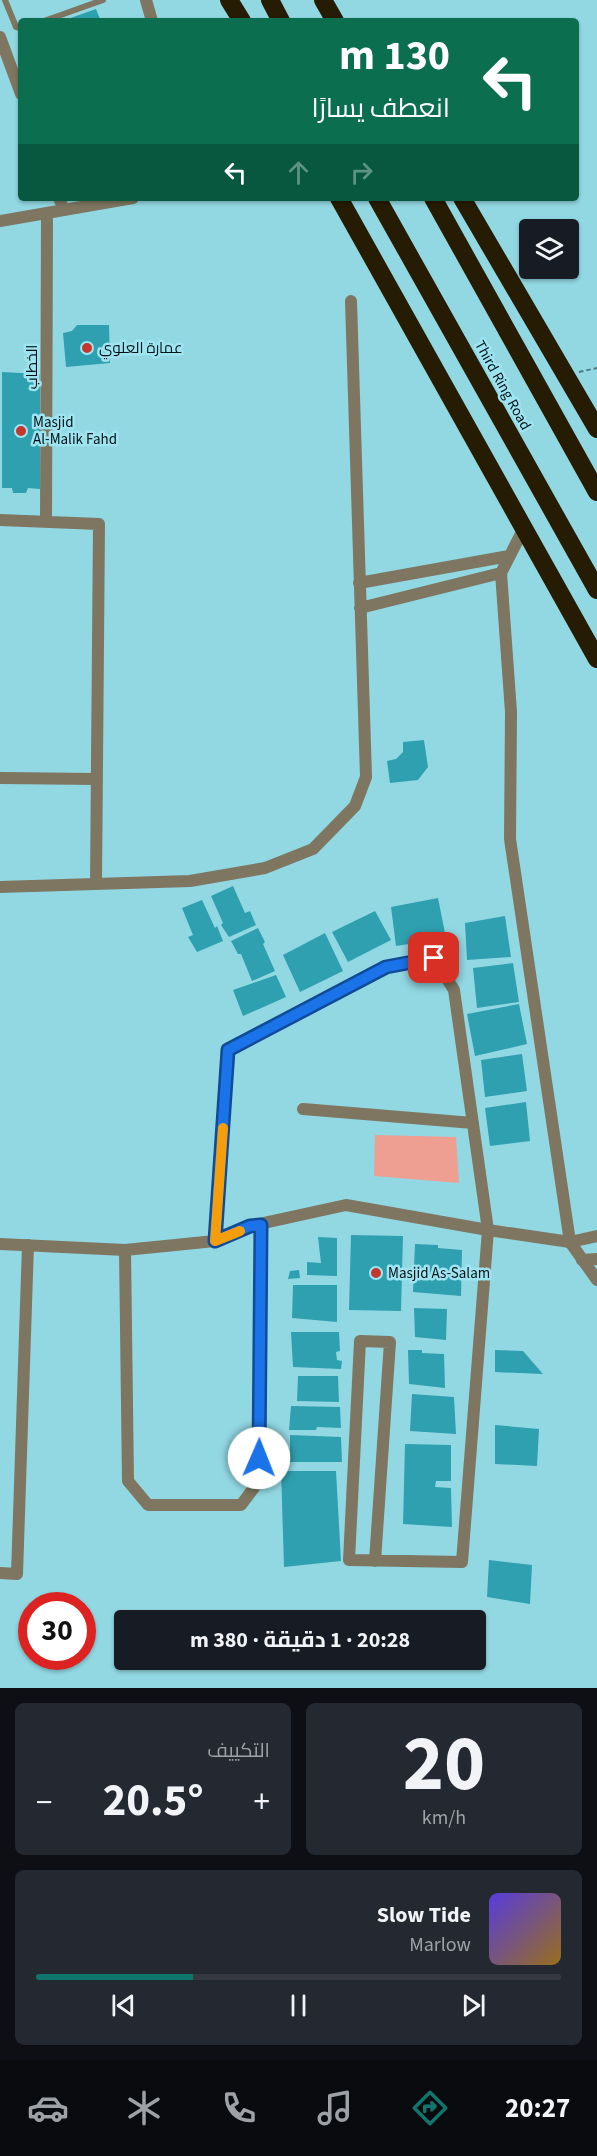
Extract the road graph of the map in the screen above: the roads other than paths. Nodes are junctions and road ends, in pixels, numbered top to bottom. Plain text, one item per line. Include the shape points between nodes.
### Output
1 (5, 0) edge
2 (146, 0) edge
3 (229, 0) edge
4 (270, 0) edge
5 (323, 0) edge
6 (328, 0) edge
7 (99, 1) edge
8 (52, 18) edge
9 (151, 18) edge
10 (240, 18) edge
11 (279, 18) edge
12 (333, 18) edge
13 (334, 18) edge
14 (18, 27) edge
15 (0, 37) edge
16 (18, 86) edge
17 (97, 201) edge
18 (341, 201) edge
19 (368, 201) edge
20 (379, 201) edge
21 (436, 201) edge
22 (464, 201) edge
23 (61, 204) edge
24 (47, 213) junction
25 (0, 221) edge
26 (395, 231) junction
27 (351, 301) dead end
28 (597, 429) edge
29 (597, 492) edge
30 (0, 520) edge
31 (46, 520) junction
32 (524, 528) junction
33 (509, 556) junction
34 (501, 573) junction
35 (359, 583) junction
36 (597, 590) edge
37 (360, 608) junction
38 (597, 659) edge
39 (0, 778) edge
40 (97, 779) junction
41 (96, 884) junction
42 (0, 886) edge
43 (303, 1109) dead end
44 (473, 1124) junction
45 (261, 1225) junction
46 (488, 1230) junction
47 (594, 1236) edge
48 (215, 1241) junction
49 (570, 1242) junction
50 (0, 1244) edge
51 (28, 1245) junction
52 (125, 1250) junction
53 (597, 1258) edge
54 (582, 1260) junction
55 (597, 1280) edge
56 (375, 1561) junction
57 (0, 1573) edge

1 - 14 lane
2 - 9 street
3 - 10 highway
4 - 11 highway
5 - 12 highway
6 - 13 highway
7 - 8 lane
15 - 16 street
17 - 23 street
18 - 32 highway
19 - 26 highway
20 - 26 highway, Third Ring Road
21 - 29 highway, Third Ring Road
22 - 28 highway
23 - 24 street
24 - 25 street
24 - 31 street, الخطاب
26 - 36 highway, Third Ring Road
27 - 35 street
30 - 31 street
31 - 40 street via 99,524
32 - 33 street
32 - 38 highway
33 - 34 street
33 - 35 street
34 - 37 street
34 - 49 street via 511,712 510,839
35 - 37 street
37 - 41 street via 366,777 354,806 313,849 265,868 190,881
39 - 40 street
40 - 41 street
41 - 42 street
43 - 44 street
44 - 46 street
44 - 48 street via 454,990 434,958 386,967 228,1050
45 - 46 street via 346,1205
45 - 48 street
45 - 52 street via 259,1481 241,1505 148,1505 128,1481
46 - 49 street
46 - 56 street via 462,1562
47 - 49 street
48 - 52 street
49 - 54 street
50 - 51 street
51 - 52 street
51 - 57 street via 17,1574
53 - 54 street
54 - 55 street
56 - 56 street via 349,1560 360,1341 390,1342

